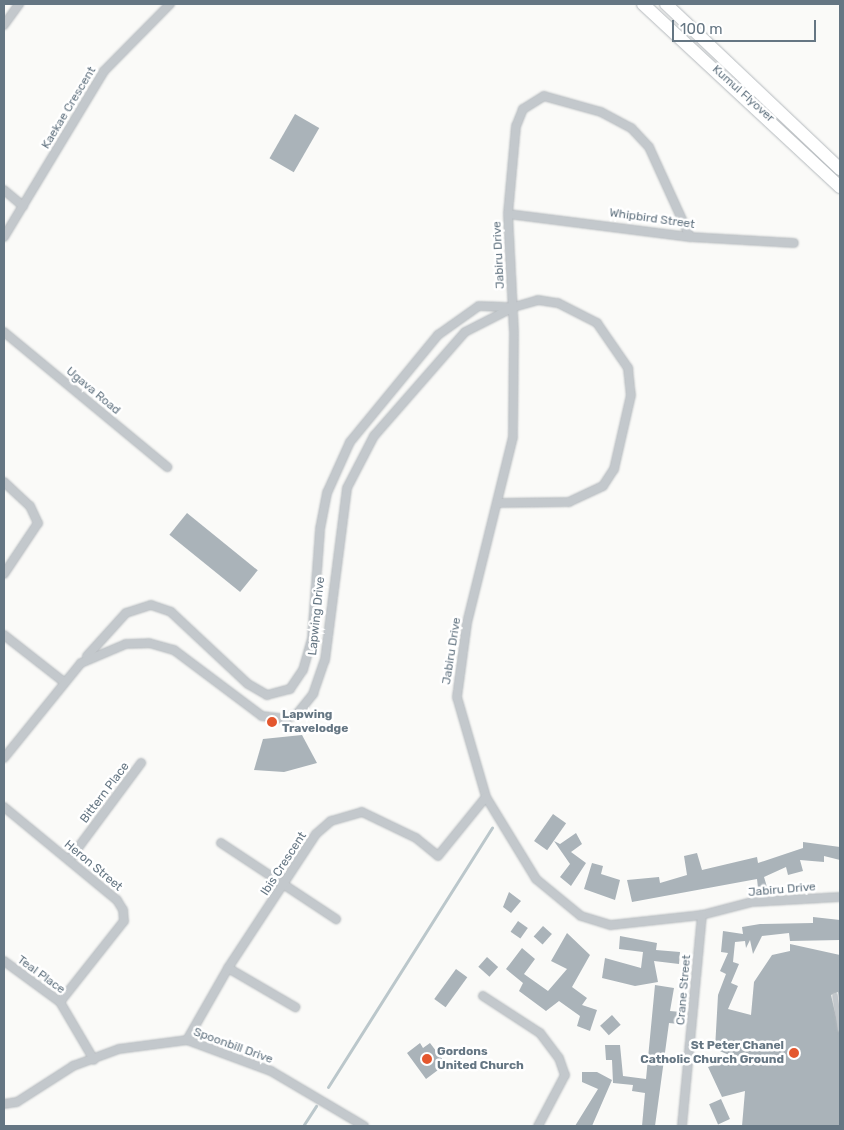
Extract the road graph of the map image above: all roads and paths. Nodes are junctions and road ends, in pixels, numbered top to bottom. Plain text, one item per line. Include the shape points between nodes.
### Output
1 (19, 4) edge
2 (170, 4) edge
3 (643, 4) edge
4 (666, 4) edge
5 (4, 25) edge
6 (840, 169) edge
7 (840, 187) edge
8 (4, 190) edge
9 (23, 206) junction
10 (508, 214) junction
11 (690, 236) junction
12 (4, 237) edge
13 (794, 243) dead end
14 (514, 306) junction
15 (4, 332) edge
16 (167, 467) dead end
17 (4, 482) edge
18 (500, 504) junction
19 (4, 574) edge
20 (4, 635) edge
21 (81, 663) junction
22 (64, 682) junction
23 (4, 758) edge
24 (142, 764) dead end
25 (486, 796) junction
26 (4, 808) edge
27 (220, 844) dead end
28 (69, 860) junction
29 (284, 885) junction
30 (840, 897) edge
31 (702, 915) junction
32 (336, 919) dead end
33 (4, 961) edge
34 (228, 968) junction
35 (835, 995) dead end
36 (483, 996) dead end
37 (60, 1002) junction
38 (295, 1007) dead end
39 (840, 1030) edge
40 (187, 1040) junction
41 (94, 1060) junction
42 (4, 1104) edge
43 (364, 1126) edge
44 (538, 1126) edge
45 (682, 1126) edge

1 - 5 street
2 - 9 street, Kaekae Crescent via 104,71
3 - 7 highway, Kumul Flyover
4 - 6 highway, Kumul Flyover
8 - 9 street
9 - 12 street, Kaekae Crescent
10 - 11 street, Whipbird Street
10 - 11 street, Jabiru Drive via 516,126 534,99 552,98 600,112 643,138
10 - 14 street, Jabiru Drive
11 - 13 street, Whipbird Street
14 - 18 street, Jabiru Drive via 513,437
14 - 18 street via 538,300 558,303 597,323 628,368 631,395 614,469 603,486 569,502
14 - 21 street, Lapwing Drive via 458,337 374,436 353,472 331,584 324,660 313,694 297,714 285,719 262,716 184,656 157,645 121,644
14 - 21 street via 479,306 438,335 350,442 327,493 320,528 312,639 302,670 290,689 267,695 248,684 171,612 151,605 126,613
15 - 16 street, Ugava Road
17 - 19 street via 30,506 38,523
18 - 25 street, Jabiru Drive via 466,623 456,681
20 - 22 street
21 - 22 street, Lapwing Drive
22 - 23 street, Lapwing Drive
24 - 28 street, Bittern Place
25 - 29 street, Ibis Crescent via 438,856 373,816 355,810 342,815 316,834
25 - 31 street, Jabiru Drive via 536,879 581,916 611,926
26 - 28 street, Heron Street
27 - 29 street
28 - 37 street, Heron Street via 118,900 124,921
29 - 32 street
29 - 34 street, Ibis Crescent
30 - 31 street, Jabiru Drive via 752,902
31 - 45 street, Crane Street
33 - 37 street, Teal Place
34 - 38 street
34 - 40 street, Ibis Crescent
35 - 39 lane
36 - 44 street via 540,1033 559,1058 565,1074
37 - 41 street, Teal Place
40 - 41 street, Spoonbill Drive via 119,1049
40 - 43 street, Spoonbill Drive via 271,1071
41 - 42 street, Spoonbill Drive via 73,1066 18,1102

